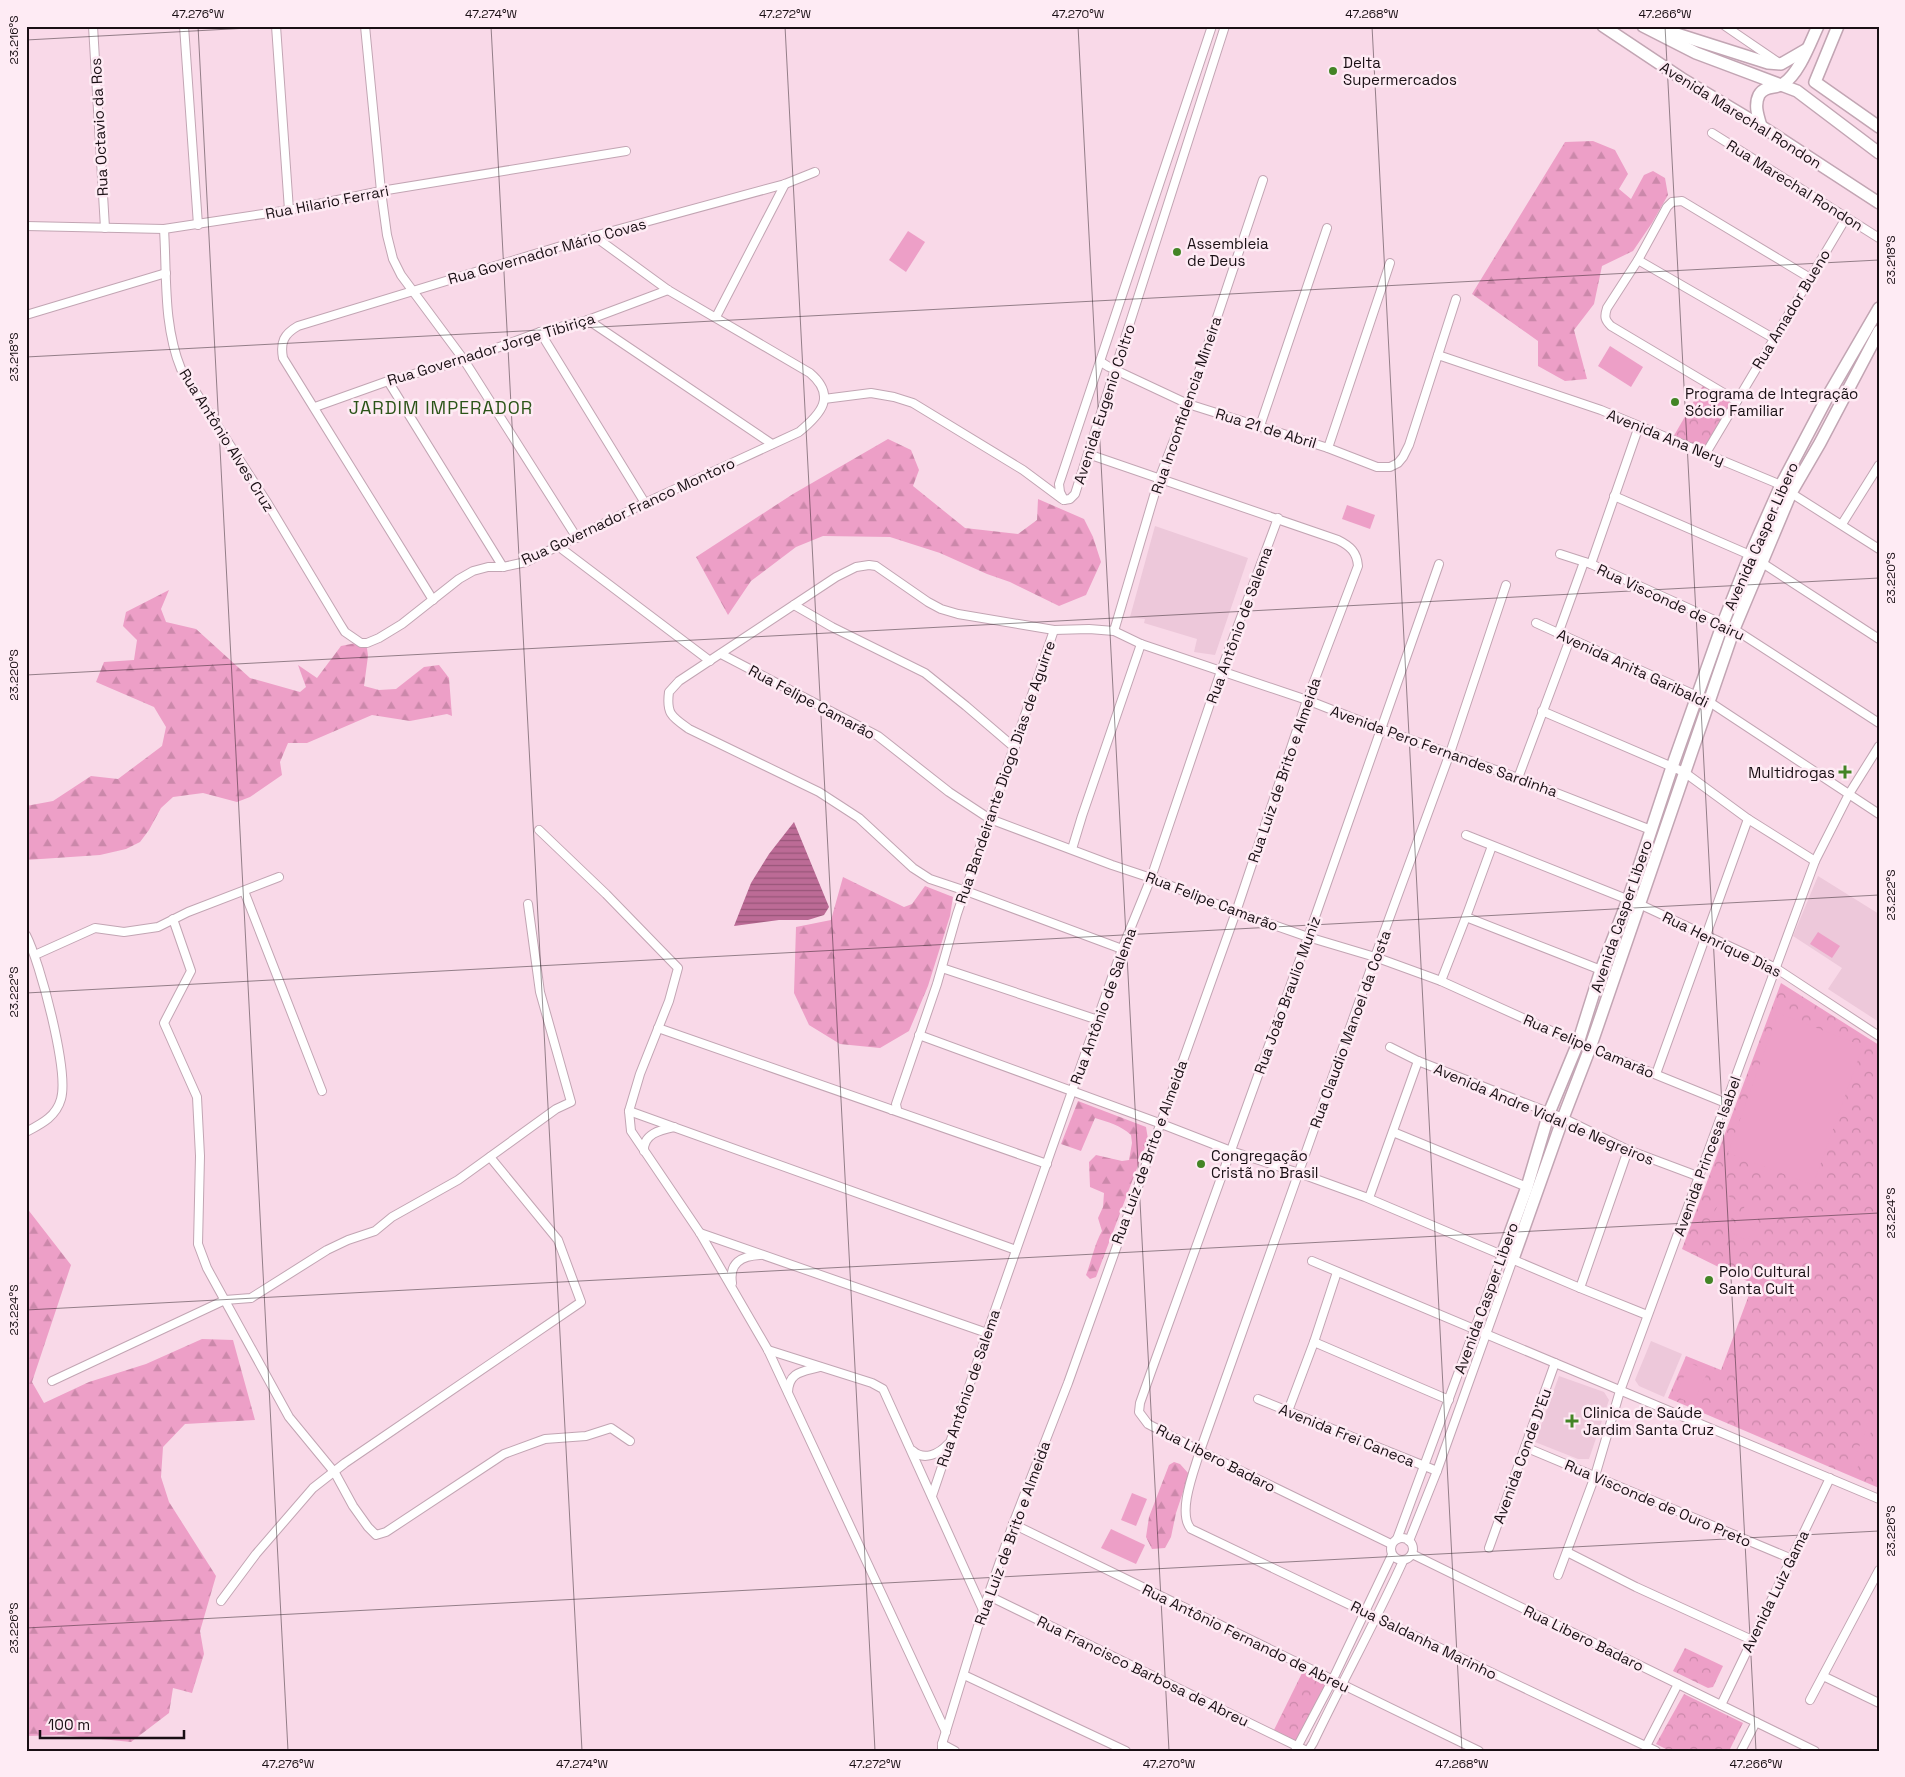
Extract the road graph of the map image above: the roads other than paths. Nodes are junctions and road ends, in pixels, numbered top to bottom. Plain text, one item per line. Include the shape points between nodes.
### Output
1 (93, 26) edge
2 (184, 26) edge
3 (276, 26) edge
4 (365, 26) edge
5 (1212, 26) edge
6 (1225, 26) edge
7 (1603, 26) edge
8 (1643, 26) edge
9 (1654, 26) edge
10 (1725, 26) edge
11 (1818, 26) edge
12 (1838, 26) edge
13 (1808, 49) junction
14 (1781, 64) junction
15 (1196, 78) junction
16 (1207, 80) junction
17 (1783, 84) junction
18 (1761, 126) junction
19 (1879, 127) edge
20 (1712, 132) dead end
21 (626, 151) dead end
22 (1879, 153) edge
23 (815, 172) dead end
24 (1263, 180) dead end
25 (785, 184) junction
26 (380, 191) junction
27 (1879, 203) edge
28 (289, 210) junction
29 (1148, 218) junction
30 (1846, 218) junction
31 (1161, 222) junction
32 (198, 225) junction
33 (26, 226) edge
34 (105, 228) junction
35 (1327, 228) dead end
36 (164, 229) junction
37 (594, 236) junction
38 (1879, 238) edge
39 (1638, 260) junction
40 (1390, 263) dead end
41 (166, 273) junction
42 (1810, 278) junction
43 (668, 290) junction
44 (413, 291) junction
45 (1456, 298) dead end
46 (1879, 308) edge
47 (26, 315) edge
48 (716, 317) junction
49 (588, 320) junction
50 (1879, 331) edge
51 (540, 332) junction
52 (1773, 338) junction
53 (1438, 355) junction
54 (464, 360) junction
55 (1101, 362) junction
56 (1115, 370) junction
57 (388, 381) junction
58 (824, 399) junction
59 (1737, 401) junction
60 (1188, 404) junction
61 (314, 407) junction
62 (1260, 426) junction
63 (1639, 426) junction
64 (772, 444) junction
65 (1328, 448) junction
66 (1706, 453) junction
67 (1088, 454) junction
68 (1879, 465) edge
69 (1159, 479) junction
70 (1781, 485) junction
71 (1790, 493) junction
72 (1614, 496) junction
73 (1064, 500) junction
74 (645, 503) junction
75 (1278, 518) junction
76 (1842, 524) junction
77 (577, 538) junction
78 (558, 546) junction
79 (1879, 549) edge
80 (1560, 554) dead end
81 (1750, 555) junction
82 (1761, 562) junction
83 (1588, 563) junction
84 (1439, 564) dead end
85 (503, 567) junction
86 (1506, 585) dead end
87 (433, 600) junction
88 (794, 605) junction
89 (1723, 623) junction
90 (1536, 624) dead end
91 (1734, 629) junction
92 (1054, 630) junction
93 (1114, 631) junction
94 (345, 632) joint
95 (1558, 634) junction
96 (1570, 638) junction
97 (1879, 640) edge
98 (1142, 644) junction
99 (722, 654) junction
100 (710, 661) junction
101 (1221, 671) junction
102 (1703, 699) junction
103 (1307, 700) junction
104 (1542, 711) junction
105 (1879, 723) edge
106 (1382, 729) junction
107 (1879, 746) edge
108 (1015, 748) junction
109 (1450, 753) junction
110 (1672, 767) junction
111 (1684, 772) junction
112 (1518, 778) junction
113 (1849, 794) junction
114 (1879, 814) edge
115 (1748, 819) junction
116 (990, 820) junction
117 (539, 830) dead end
118 (1651, 830) junction
119 (1466, 835) dead end
120 (1492, 846) junction
121 (1072, 849) junction
122 (1815, 862) junction
123 (279, 878) dead end
124 (1151, 878) junction
125 (244, 891) junction
126 (966, 891) junction
127 (1633, 902) junction
128 (528, 904) dead end
129 (1236, 912) junction
130 (1466, 917) junction
131 (173, 919) junction
132 (26, 935) edge
133 (1705, 935) junction
134 (1308, 937) junction
135 (1122, 949) junction
136 (35, 955) junction
137 (1375, 957) junction
138 (1774, 967) junction
139 (942, 968) junction
140 (1601, 970) junction
141 (1441, 981) junction
142 (1098, 1020) junction
143 (658, 1028) junction
144 (920, 1035) junction
145 (1879, 1036) edge
146 (1578, 1043) junction
147 (1390, 1048) dead end
148 (1590, 1048) junction
149 (1418, 1061) junction
150 (1656, 1074) junction
151 (322, 1090) dead end
152 (1072, 1092) junction
153 (1726, 1102) junction
154 (892, 1110) junction
155 (629, 1111) junction
156 (1549, 1113) junction
157 (1562, 1118) junction
158 (1159, 1122) junction
159 (674, 1127) junction
160 (26, 1132) edge
161 (1393, 1132) junction
162 (1628, 1150) junction
163 (644, 1151) junction
164 (1231, 1151) junction
165 (490, 1157) junction
166 (1047, 1164) junction
167 (1299, 1172) junction
168 (1700, 1177) junction
169 (1527, 1187) junction
170 (1369, 1198) junction
171 (700, 1233) junction
172 (1016, 1250) junction
173 (762, 1254) junction
174 (1507, 1257) junction
175 (1312, 1261) dead end
176 (1337, 1272) junction
177 (732, 1288) junction
178 (1580, 1288) junction
179 (225, 1300) junction
180 (1647, 1315) junction
181 (1475, 1328) junction
182 (986, 1333) junction
183 (1486, 1333) junction
184 (1314, 1342) junction
185 (768, 1350) junction
186 (1555, 1364) junction
187 (821, 1366) junction
188 (52, 1381) dead end
189 (1620, 1391) junction
190 (788, 1392) junction
191 (1258, 1399) dead end
192 (1449, 1400) junction
193 (1288, 1411) junction
194 (1148, 1424) joint
195 (630, 1441) dead end
196 (950, 1442) junction
197 (910, 1447) junction
198 (1526, 1447) junction
199 (1200, 1452) junction
200 (1424, 1466) junction
201 (1437, 1471) junction
202 (334, 1472) junction
203 (1595, 1476) junction
204 (1830, 1478) junction
205 (932, 1496) junction
206 (1879, 1499) edge
207 (1013, 1524) junction
208 (1191, 1529) joint
209 (1394, 1541) junction
210 (1409, 1541) junction
211 (1489, 1548) dead end
212 (1567, 1552) junction
213 (1412, 1554) junction
214 (1392, 1555) junction
215 (1792, 1559) junction
216 (1403, 1561) junction
217 (1879, 1570) edge
218 (1558, 1575) dead end
219 (989, 1596) junction
220 (221, 1601) dead end
221 (984, 1610) junction
222 (1364, 1611) junction
223 (1377, 1617) junction
224 (1752, 1640) junction
225 (964, 1674) junction
226 (1823, 1676) junction
227 (1332, 1681) junction
228 (1342, 1684) junction
229 (1678, 1684) junction
230 (1810, 1700) dead end
231 (1879, 1703) edge
232 (1721, 1705) junction
233 (1756, 1722) junction
234 (946, 1732) junction
235 (1646, 1746) junction
236 (942, 1748) edge
237 (1296, 1748) edge
238 (955, 1751) edge
239 (1126, 1751) edge
240 (1308, 1751) edge
241 (1478, 1751) edge
242 (1656, 1751) edge
243 (1741, 1751) edge
244 (1814, 1751) edge

1 - 34 street, Rua Octavio da Ros
2 - 32 street
3 - 28 street
4 - 26 street
5 - 15 street, Avenida Eugenio Coltro
6 - 16 street, Avenida Eugenio Coltro
7 - 18 street, Avenida Marechal Rondon
8 - 17 street, Avenida Marechal Rondon via 1696,53
9 - 14 street via 1737,54
10 - 14 street
11 - 13 street
12 - 19 street via 1815,82
13 - 14 street
13 - 17 street
15 - 16 street
15 - 29 street, Avenida Eugenio Coltro
16 - 31 street, Avenida Eugenio Coltro
17 - 18 street via 1767,88 1760,94 1757,111
17 - 22 street, Avenida Marechal Rondon
18 - 27 street, Avenida Marechal Rondon
20 - 30 street, Rua Marechal Rondon
21 - 26 street, Rua Hilario Ferrari
23 - 25 street, Rua Governador Mário Covas
24 - 60 street, Rua Inconfidencia Mineira
25 - 37 street, Rua Governador Mário Covas
25 - 48 street
26 - 28 street, Rua Hilario Ferrari
26 - 44 street via 393,259
28 - 32 street, Rua Hilario Ferrari
29 - 31 street
29 - 55 street, Avenida Eugenio Coltro
30 - 38 street, Rua Marechal Rondon
30 - 42 street, Rua Amador Bueno
31 - 56 street, Avenida Eugenio Coltro
32 - 36 street, Rua Hilario Ferrari
33 - 34 street, Rua Hilario Ferrari
34 - 36 street, Rua Hilario Ferrari
35 - 62 street
36 - 41 street, Rua Antônio Alves Cruz
37 - 43 street
37 - 44 street, Rua Governador Mário Covas
39 - 42 street via 1667,207 1672,202 1682,201
39 - 52 street
39 - 59 street via 1607,308 1606,321
40 - 65 street
41 - 47 street
41 - 94 street, Rua Antônio Alves Cruz via 169,327 181,369
42 - 52 street, Rua Amador Bueno
43 - 48 street
43 - 49 street, Rua Governador Jorge Tibiriça
44 - 54 street
44 - 61 street, Rua Governador Mário Covas via 298,326 283,337 283,358
45 - 53 street
46 - 70 street, Avenida Casper Libero
48 - 58 street via 810,373 820,381
49 - 51 street, Rua Governador Jorge Tibiriça
49 - 64 street
50 - 71 street, Avenida Casper Libero
51 - 54 street, Rua Governador Jorge Tibiriça
51 - 74 street
52 - 59 street, Rua Amador Bueno
53 - 63 street, Avenida Ana Nery
53 - 65 street, Rua 21 de Abril via 1409,445 1398,463 1383,468
54 - 57 street, Rua Governador Jorge Tibiriça
54 - 77 street
55 - 56 street, Rua 21 de Abril
55 - 73 street, Avenida Eugenio Coltro via 1059,484
56 - 60 street, Rua 21 de Abril
56 - 67 street, Avenida Eugenio Coltro
57 - 61 street, Rua Governador Jorge Tibiriça
57 - 85 street
58 - 64 street, Rua Governador Franco Montoro via 819,413 810,423 799,432
58 - 73 street via 871,393 913,403 1023,470
59 - 66 street, Rua Amador Bueno
60 - 62 street, Rua 21 de Abril
60 - 69 street, Rua Inconfidencia Mineira
61 - 87 street
62 - 65 street, Rua 21 de Abril
63 - 66 street, Avenida Ana Nery
63 - 72 street
64 - 74 street, Rua Governador Franco Montoro
66 - 70 street, Avenida Ana Nery
67 - 69 street
67 - 73 street, Avenida Eugenio Coltro via 1075,494
68 - 76 street
69 - 75 street
69 - 93 street, Rua Inconfidencia Mineira
70 - 71 street, Avenida Ana Nery
70 - 81 street, Avenida Casper Libero
71 - 76 street, Avenida Ana Nery
71 - 82 street, Avenida Casper Libero
72 - 81 street
72 - 83 street
74 - 77 street, Rua Governador Franco Montoro
75 - 101 street, Rua Antônio de Salema
75 - 103 street, Rua Luiz de Brito e Almeida via 1347,544 1356,554 1358,566
76 - 79 street, Avenida Ana Nery
77 - 78 street, Rua Governador Franco Montoro
78 - 85 street, Rua Governador Franco Montoro via 526,562
78 - 100 street
80 - 83 street, Rua Visconde de Cairu
81 - 82 street
81 - 89 street, Avenida Casper Libero
82 - 91 street, Avenida Casper Libero
82 - 97 street
83 - 89 street, Rua Visconde de Cairu
83 - 95 street
84 - 106 street, Rua João Braulio Muniz
85 - 87 street, Rua Governador Franco Montoro via 473,571
86 - 109 street, Rua Claudio Manoel da Costa
87 - 94 street, Rua Governador Franco Montoro via 402,624 367,643 361,643
88 - 92 street, Avenida Pero Fernandes Sardinha via 846,571 869,565 886,572 941,609
88 - 99 street
88 - 108 street via 925,673
89 - 91 street, Rua Visconde de Cairu
89 - 102 street, Avenida Casper Libero
90 - 95 street, Avenida Anita Garibaldi
91 - 102 street, Avenida Casper Libero
91 - 105 street, Rua Visconde de Cairu
92 - 93 street, Avenida Pero Fernandes Sardinha
92 - 108 street, Rua Bandeirante Diogo Dias de Aguirre
93 - 98 street, Avenida Pero Fernandes Sardinha
95 - 96 street, Avenida Anita Garibaldi
96 - 102 street, Avenida Anita Garibaldi
96 - 104 street
98 - 101 street, Avenida Pero Fernandes Sardinha
98 - 121 street
99 - 100 street
99 - 116 street, Rua Felipe Camarão via 878,736 948,792
100 - 126 street via 678,681 669,692 668,710 674,718 689,730 818,792 859,818 922,874
101 - 103 street, Avenida Pero Fernandes Sardinha
101 - 124 street, Rua Antônio de Salema
102 - 110 street, Avenida Casper Libero
102 - 111 street, Avenida Casper Libero
102 - 113 street, Avenida Anita Garibaldi
103 - 106 street, Avenida Pero Fernandes Sardinha
103 - 129 street, Rua Luiz de Brito e Almeida
104 - 110 street
104 - 112 street
106 - 109 street, Avenida Pero Fernandes Sardinha
106 - 134 street, Rua João Braulio Muniz
107 - 113 street, Avenida Princesa Isabel
108 - 116 street, Rua Bandeirante Diogo Dias de Aguirre
109 - 112 street, Avenida Pero Fernandes Sardinha
109 - 137 street, Rua Claudio Manoel da Costa
110 - 111 street
110 - 118 street, Avenida Casper Libero
111 - 115 street
111 - 127 street, Avenida Casper Libero
112 - 118 street, Avenida Pero Fernandes Sardinha
113 - 114 street, Avenida Anita Garibaldi
113 - 122 street, Avenida Princesa Isabel
115 - 122 street
115 - 133 street
116 - 121 street, Rua Felipe Camarão
116 - 126 street, Rua Bandeirante Diogo Dias de Aguirre
117 - 143 street via 678,968
118 - 127 street, Avenida Casper Libero
119 - 120 street, Rua Henrique Dias
120 - 127 street, Rua Henrique Dias
120 - 130 street
121 - 124 street, Rua Felipe Camarão
122 - 138 street, Avenida Princesa Isabel
123 - 125 street
124 - 129 street, Rua Felipe Camarão
124 - 135 street, Rua Antônio de Salema
125 - 131 street
125 - 151 street
126 - 135 street
126 - 139 street, Rua Bandeirante Diogo Dias de Aguirre via 956,914
127 - 133 street, Rua Henrique Dias
127 - 140 street, Avenida Casper Libero
127 - 148 street, Avenida Casper Libero
128 - 165 street via 540,992 571,1102 556,1109
129 - 134 street, Rua Felipe Camarão
129 - 158 street, Rua Luiz de Brito e Almeida
130 - 140 street
130 - 141 street
131 - 136 street via 158,927 124,932 96,928
131 - 179 street via 191,971 164,1023 197,1097 200,1156 198,1244
132 - 136 street
133 - 138 street, Rua Henrique Dias
133 - 150 street
134 - 137 street, Rua Felipe Camarão
134 - 164 street, Rua João Braulio Muniz
135 - 142 street, Rua Antônio de Salema
136 - 160 street via 62,1066 63,1086 62,1099 52,1116
137 - 141 street, Rua Felipe Camarão
137 - 167 street, Rua Claudio Manoel da Costa
138 - 145 street, Rua Henrique Dias
138 - 153 street, Avenida Princesa Isabel
139 - 142 street
139 - 144 street, Rua Bandeirante Diogo Dias de Aguirre
140 - 146 street, Avenida Casper Libero
141 - 146 street, Rua Felipe Camarão
142 - 152 street, Rua Antônio de Salema
143 - 154 street
143 - 155 street
144 - 152 street
144 - 154 street, Rua Bandeirante Diogo Dias de Aguirre via 897,1109
146 - 148 street, Rua Felipe Camarão
146 - 156 street, Avenida Casper Libero
147 - 149 street, Avenida Andre Vidal de Negreiros
148 - 150 street, Rua Felipe Camarão
148 - 157 street, Avenida Casper Libero
149 - 156 street, Avenida Andre Vidal de Negreiros
149 - 161 street
150 - 153 street, Rua Felipe Camarão
152 - 158 street
152 - 166 street, Rua Antônio de Salema
153 - 168 street, Avenida Princesa Isabel
154 - 166 street
155 - 159 street
155 - 163 street via 631,1131
156 - 157 street, Avenida Andre Vidal de Negreiros
156 - 169 street, Avenida Casper Libero
157 - 162 street, Avenida Andre Vidal de Negreiros
157 - 174 street, Avenida Casper Libero
158 - 164 street
158 - 207 street, Rua Luiz de Brito e Almeida via 1068,1384
159 - 163 street via 652,1134 644,1145
159 - 172 street
161 - 169 street
161 - 170 street
162 - 168 street, Avenida Andre Vidal de Negreiros
162 - 178 street
163 - 171 street
164 - 167 street
164 - 194 street, Rua João Braulio Muniz via 1140,1403 1139,1412
165 - 179 street via 458,1180 392,1217 375,1231 327,1250 251,1298
165 - 202 street via 558,1240 581,1302
166 - 172 street, Rua Antônio de Salema
167 - 170 street
167 - 199 street, Rua Claudio Manoel da Costa
168 - 180 street, Avenida Princesa Isabel
169 - 174 street, Avenida Casper Libero
170 - 174 street
171 - 173 street
171 - 177 street
172 - 182 street, Rua Antônio de Salema
173 - 177 street via 733,1264
173 - 182 street
174 - 178 street
174 - 181 street, Avenida Casper Libero
174 - 183 street, Avenida Casper Libero
175 - 176 street
176 - 181 street
176 - 184 street
177 - 185 street
178 - 180 street
179 - 188 street
179 - 202 street via 289,1417
180 - 189 street, Avenida Princesa Isabel
181 - 183 street
181 - 192 street, Avenida Casper Libero
182 - 196 street, Rua Antônio de Salema
183 - 186 street
183 - 201 street, Avenida Casper Libero
184 - 192 street
184 - 193 street
185 - 187 street
185 - 190 street
186 - 189 street
186 - 198 street, Avenida Conde D'Eu
187 - 190 street via 792,1377
187 - 197 street via 883,1389
189 - 203 street, Avenida Princesa Isabel
189 - 204 street
190 - 234 street
191 - 193 street, Avenida Frei Caneca
192 - 200 street, Avenida Casper Libero
193 - 200 street, Avenida Frei Caneca
194 - 199 street, Rua Libero Badaro
195 - 202 street via 611,1428 586,1436 545,1439 504,1454 376,1536 353,1506
196 - 197 street via 930,1456 917,1454
196 - 205 street, Rua Antônio de Salema
197 - 205 street
198 - 203 street, Rua Visconde de Ouro Preto
198 - 211 street, Avenida Conde D'Eu
199 - 208 street, Rua Claudio Manoel da Costa via 1185,1507 1184,1517
199 - 209 street, Rua Libero Badaro
200 - 201 street, Avenida Frei Caneca
200 - 209 street, Avenida Casper Libero
201 - 210 street, Avenida Casper Libero
202 - 220 street via 313,1488 256,1554
203 - 212 street, Avenida Princesa Isabel
203 - 215 street, Rua Visconde de Ouro Preto
204 - 206 street
204 - 215 street, Avenida Luiz Gama
205 - 221 street
207 - 219 street, Rua Luiz de Brito e Almeida
207 - 227 street, Rua Antônio Fernando de Abreu
208 - 222 street, Rua Saldanha Marinho
209 - 210 street via 1402,1538
209 - 214 street via 1390,1550
210 - 213 street via 1413,1547
212 - 218 street, Avenida Princesa Isabel
212 - 224 street
213 - 216 street
213 - 229 street, Rua Libero Badaro
214 - 216 street
214 - 222 street
215 - 224 street, Avenida Luiz Gama
216 - 223 street
217 - 226 street
219 - 221 street, Rua Luiz de Brito e Almeida
219 - 237 street, Rua Francisco Barbosa de Abreu
221 - 225 street, Rua Luiz de Brito e Almeida
222 - 223 street, Rua Saldanha Marinho
222 - 227 street
223 - 228 street
223 - 235 street, Rua Saldanha Marinho
224 - 232 street, Avenida Luiz Gama
225 - 234 street, Rua Luiz de Brito e Almeida
225 - 239 street
226 - 230 street
226 - 231 street
227 - 228 street, Rua Antônio Fernando de Abreu
227 - 237 street
228 - 240 street
228 - 241 street, Rua Antônio Fernando de Abreu
229 - 232 street, Rua Libero Badaro
229 - 235 street
232 - 233 street, Rua Libero Badaro
233 - 243 street
233 - 244 street, Rua Libero Badaro
234 - 236 street, Rua Luiz de Brito e Almeida
235 - 242 street, Rua Saldanha Marinho
236 - 238 street
237 - 240 street, Rua Francisco Barbosa de Abreu

